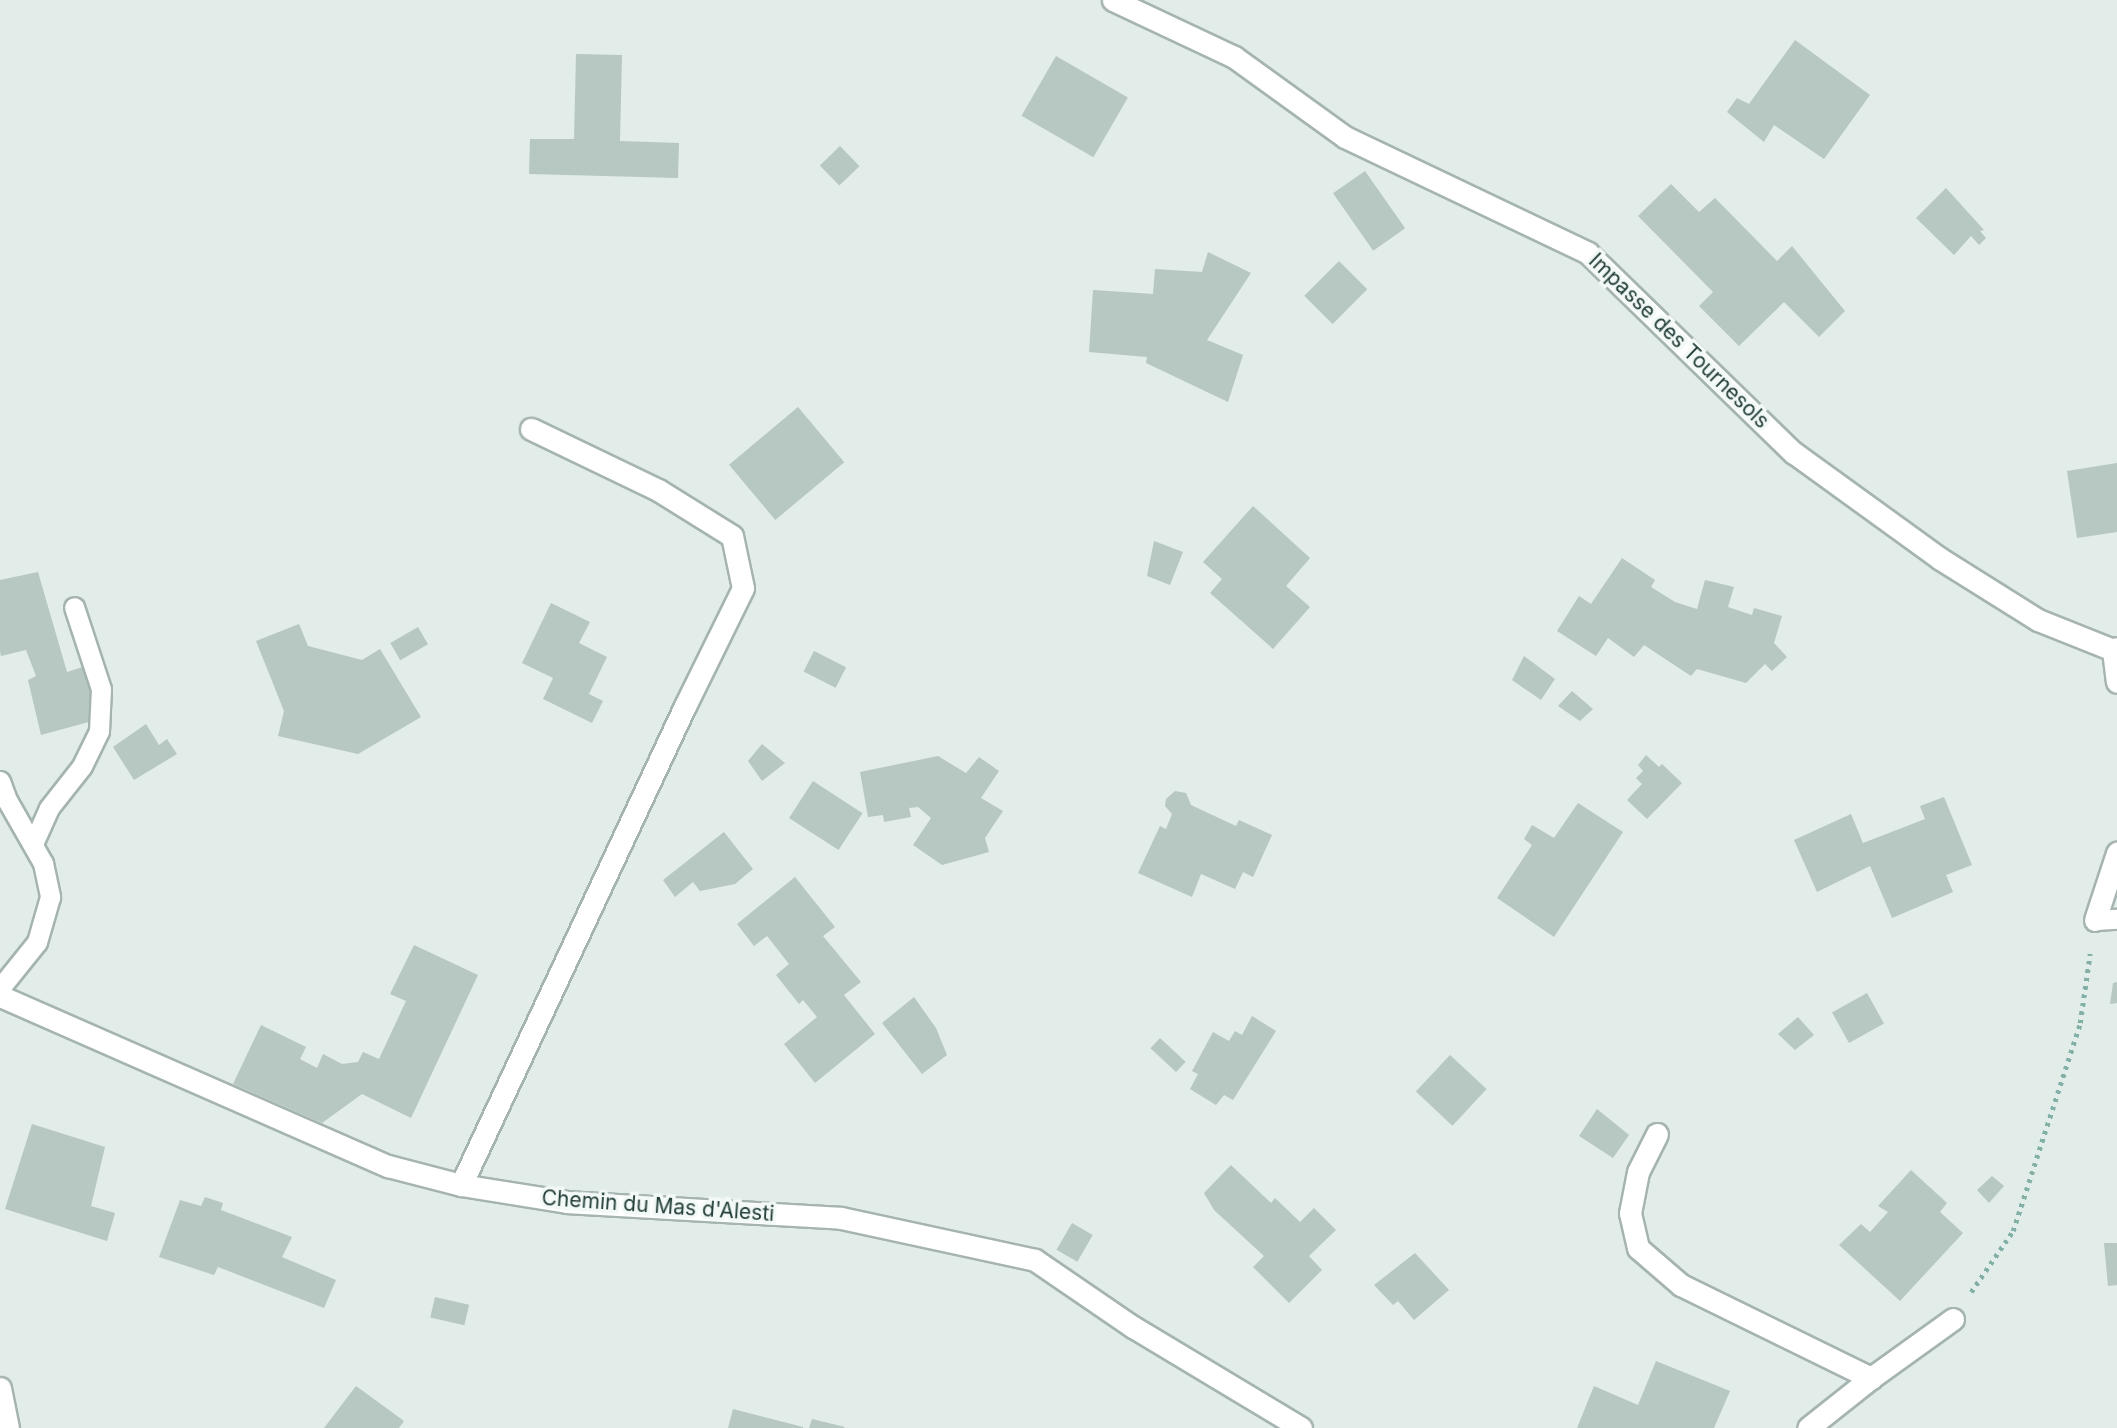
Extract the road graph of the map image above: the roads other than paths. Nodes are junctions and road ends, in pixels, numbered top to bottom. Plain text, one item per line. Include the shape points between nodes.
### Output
1 (1112, 0) edge
2 (531, 429) dead end
3 (74, 607) dead end
4 (2115, 649) edge
5 (2117, 682) edge
6 (0, 780) edge
7 (33, 844) junction
8 (2117, 853) edge
9 (2112, 886) edge
10 (2117, 919) edge
11 (2095, 920) joint
12 (0, 988) edge
13 (0, 996) edge
14 (1657, 1134) dead end
15 (461, 1185) junction
16 (1953, 1319) road end
17 (1871, 1378) junction
18 (0, 1388) edge
19 (8, 1428) edge
20 (1301, 1428) edge
21 (1808, 1428) edge

1 - 4 street, Impasse des Tournesols via 1234,57 1345,137 1588,253 1794,453 1939,558 2038,620
2 - 15 street via 658,490 732,536 743,588
3 - 7 lane via 101,690 99,732 82,766 49,808
4 - 5 street
6 - 7 lane
7 - 12 lane via 43,863 50,897 37,943
8 - 9 street
9 - 11 street
10 - 11 lane
13 - 15 street, Chemin du Mas d'Alesti via 388,1166
14 - 17 street via 1637,1172 1630,1213 1638,1248 1681,1284
15 - 20 street, Chemin du Mas d'Alesti via 567,1202 841,1218 1035,1260
16 - 17 street
17 - 21 street
18 - 19 street

